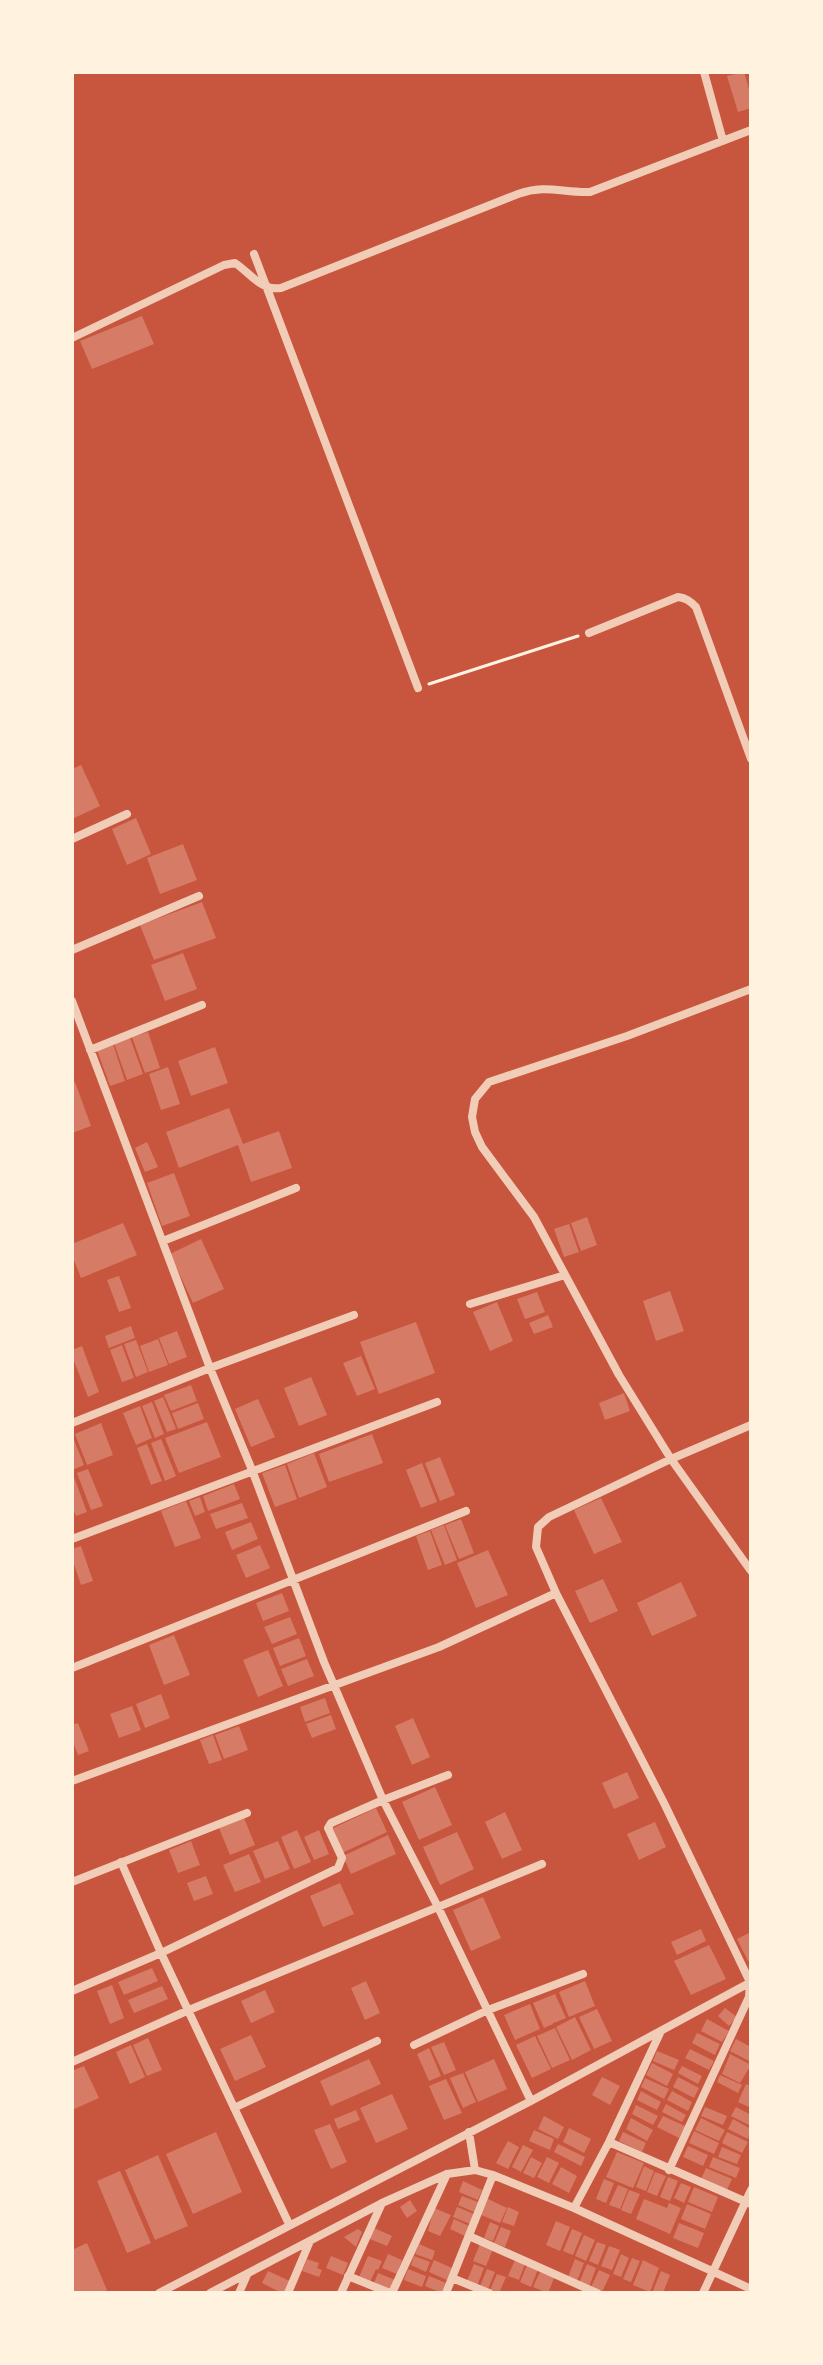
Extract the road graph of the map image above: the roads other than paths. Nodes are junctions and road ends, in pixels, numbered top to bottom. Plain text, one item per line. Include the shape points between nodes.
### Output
1 (704, 72) edge
2 (751, 130) edge
3 (723, 141) junction
4 (254, 254) dead end
5 (72, 338) edge
6 (589, 633) road end
7 (418, 688) road end
8 (751, 759) edge
9 (127, 814) dead end
10 (72, 839) edge
11 (199, 896) dead end
12 (72, 950) edge
13 (751, 989) edge
14 (72, 1001) edge
15 (202, 1005) dead end
16 (90, 1050) junction
17 (296, 1188) dead end
18 (163, 1241) junction
19 (565, 1275) junction
20 (470, 1304) dead end
21 (354, 1315) dead end
22 (210, 1368) junction
23 (437, 1402) dead end
24 (72, 1423) edge
25 (751, 1425) edge
26 (671, 1459) junction
27 (252, 1470) junction
28 (466, 1511) dead end
29 (72, 1539) edge
30 (751, 1571) edge
31 (293, 1581) junction
32 (556, 1593) junction
33 (72, 1668) edge
34 (335, 1686) junction
35 (448, 1775) dead end
36 (72, 1781) edge
37 (383, 1800) junction
38 (247, 1813) dead end
39 (121, 1862) junction
40 (542, 1864) dead end
41 (72, 1882) edge
42 (438, 1907) junction
43 (161, 1953) junction
44 (583, 1974) dead end
45 (751, 1982) edge
46 (72, 1991) edge
47 (189, 2010) junction
48 (488, 2010) junction
49 (660, 2032) junction
50 (377, 2041) dead end
51 (414, 2045) dead end
52 (72, 2062) edge
53 (531, 2101) junction
54 (234, 2108) junction
55 (469, 2132) junction
56 (609, 2142) junction
57 (475, 2170) junction
58 (669, 2170) junction
59 (447, 2174) junction
60 (493, 2175) junction
61 (751, 2190) edge
62 (382, 2203) junction
63 (748, 2203) edge
64 (574, 2208) junction
65 (289, 2224) junction
66 (469, 2236) junction
67 (310, 2241) junction
68 (713, 2272) junction
69 (247, 2275) junction
70 (348, 2276) junction
71 (452, 2278) junction
72 (751, 2289) edge
73 (159, 2293) edge
74 (210, 2293) edge
75 (239, 2293) edge
76 (288, 2293) edge
77 (341, 2293) edge
78 (391, 2293) edge
79 (446, 2293) edge
80 (489, 2293) edge
81 (597, 2293) edge
82 (703, 2293) edge

1 - 3 street
2 - 3 street
3 - 5 street via 590,192 546,188 518,194 281,288 261,285 235,263 224,265
4 - 7 street
6 - 8 street via 678,597 691,602
9 - 10 street
11 - 12 street
13 - 19 street via 489,1082 475,1099 472,1117 482,1147 534,1217
14 - 16 street
15 - 16 street
16 - 18 street
17 - 18 street
18 - 22 street
19 - 20 street
19 - 26 street
21 - 22 street
22 - 24 street
22 - 27 street
23 - 27 street
25 - 26 street
26 - 30 street
26 - 32 street via 538,1527 536,1547
27 - 29 street
27 - 31 street
28 - 31 street
31 - 33 street
31 - 34 street
32 - 34 street via 439,1647
32 - 45 street
34 - 36 street
34 - 37 street
35 - 37 street
37 - 42 street
37 - 43 street via 331,1823 328,1828 342,1858 338,1868
38 - 39 street
39 - 41 street
39 - 43 street
40 - 42 street
42 - 47 street
42 - 48 street
43 - 46 street
43 - 47 street
44 - 48 street
45 - 49 street
45 - 58 street via 749,1997
47 - 52 street
47 - 54 street
48 - 51 street
48 - 53 street
49 - 53 street
49 - 56 street
50 - 54 street
53 - 55 street
54 - 65 street
55 - 57 street
55 - 65 street
56 - 58 street
56 - 64 street
57 - 59 street
57 - 60 street
58 - 63 street
59 - 62 street
59 - 78 street
60 - 64 street
60 - 66 street
61 - 63 street
62 - 67 street
62 - 70 street
63 - 68 street
64 - 68 street
65 - 73 street
66 - 71 street
66 - 81 street
67 - 69 street
67 - 76 street
68 - 72 street
68 - 82 street
69 - 74 street
69 - 75 street
70 - 77 street
70 - 78 street
71 - 79 street
71 - 80 street

